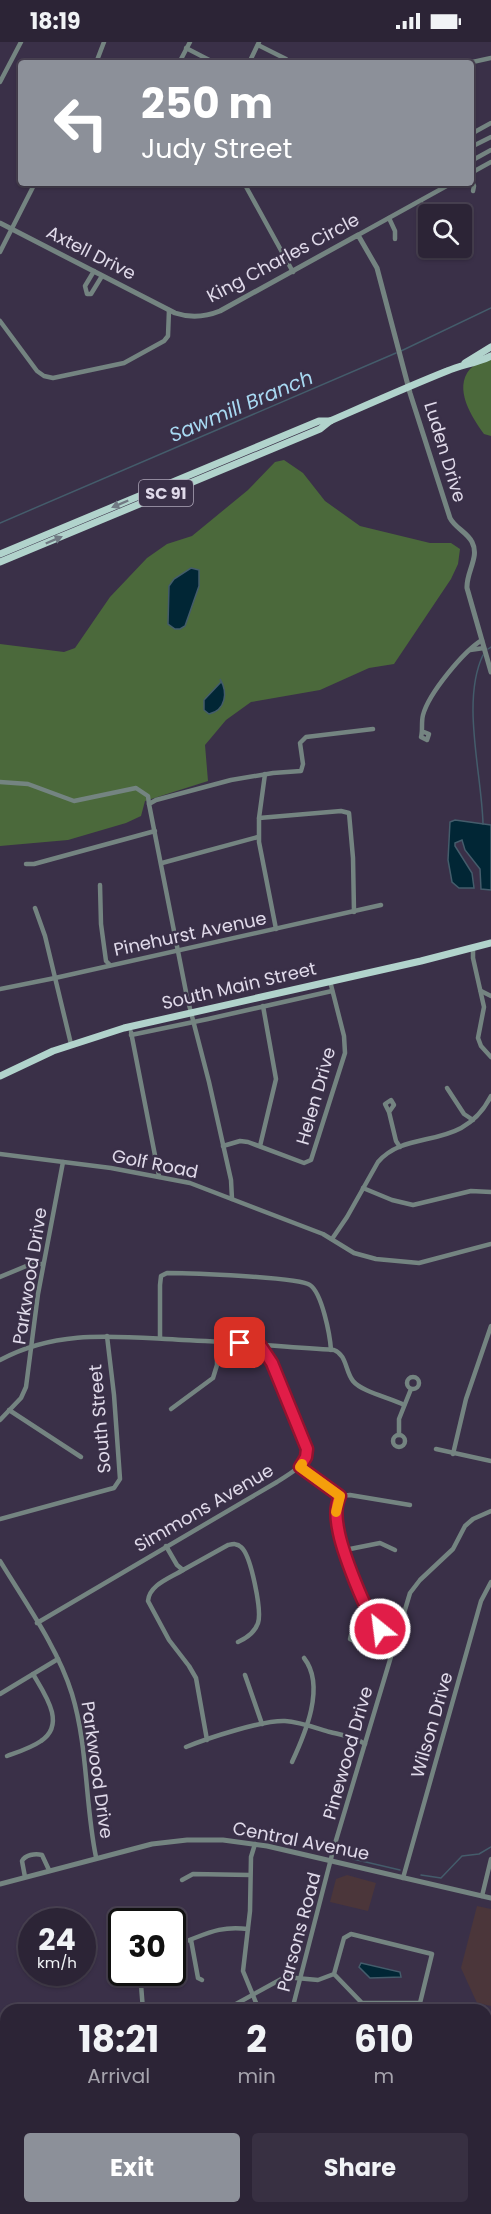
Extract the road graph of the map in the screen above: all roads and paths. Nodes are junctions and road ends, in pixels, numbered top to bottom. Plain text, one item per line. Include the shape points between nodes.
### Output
1 (21, 42) edge
2 (104, 42) edge
3 (190, 42) edge
4 (259, 44) edge
5 (186, 48) junction
6 (491, 58) edge
7 (286, 59) dead end
8 (97, 60) edge
9 (180, 60) edge
10 (209, 60) edge
11 (251, 60) edge
12 (474, 62) edge
13 (0, 82) edge
14 (491, 123) edge
15 (474, 132) edge
16 (491, 137) edge
17 (474, 146) edge
18 (491, 150) edge
19 (474, 159) edge
20 (491, 162) edge
21 (474, 171) edge
22 (33, 186) edge
23 (246, 186) edge
24 (447, 186) edge
25 (474, 186) edge
26 (473, 191) dead end
27 (420, 201) junction
28 (422, 204) edge
29 (388, 218) junction
30 (0, 223) edge
31 (11, 229) junction
32 (358, 235) junction
33 (395, 239) dead end
34 (0, 252) edge
35 (94, 272) junction
36 (293, 272) junction
37 (102, 276) junction
38 (169, 310) junction
39 (0, 321) edge
40 (491, 347) edge
41 (491, 356) edge
42 (463, 365) junction
43 (409, 386) junction
44 (330, 420) junction
45 (25, 544) junction
46 (28, 551) junction
47 (0, 554) edge
48 (0, 562) edge
49 (482, 640) junction
50 (484, 648) junction
51 (470, 650) junction
52 (491, 672) edge
53 (374, 729) dead end
54 (424, 732) dead end
55 (265, 774) junction
56 (0, 782) edge
57 (149, 804) junction
58 (259, 818) junction
59 (154, 831) junction
60 (258, 837) junction
61 (162, 863) junction
62 (26, 864) dead end
63 (100, 885) dead end
64 (381, 905) dead end
65 (35, 908) dead end
66 (354, 912) junction
67 (276, 929) junction
68 (491, 943) edge
69 (473, 949) junction
70 (178, 951) junction
71 (110, 965) junction
72 (55, 978) junction
73 (330, 981) junction
74 (2, 988) edge
75 (332, 991) junction
76 (481, 991) junction
77 (0, 994) edge
78 (491, 996) edge
79 (263, 1006) junction
80 (191, 1012) junction
81 (195, 1022) junction
82 (129, 1026) junction
83 (131, 1035) junction
84 (71, 1044) junction
85 (491, 1056) edge
86 (0, 1076) edge
87 (447, 1088) dead end
88 (491, 1096) edge
89 (390, 1112) dead end
90 (473, 1120) junction
91 (223, 1146) junction
92 (260, 1146) junction
93 (400, 1147) junction
94 (0, 1154) edge
95 (63, 1162) junction
96 (159, 1176) junction
97 (363, 1188) junction
98 (491, 1192) edge
99 (232, 1199) junction
100 (332, 1239) junction
101 (491, 1244) edge
102 (43, 1264) junction
103 (0, 1277) edge
104 (491, 1326) edge
105 (106, 1336) junction
106 (159, 1337) junction
107 (217, 1341) junction
108 (31, 1345) junction
109 (260, 1345) junction
110 (332, 1350) junction
111 (0, 1360) edge
112 (411, 1389) dead end
113 (404, 1405) junction
114 (171, 1409) dead end
115 (9, 1410) junction
116 (0, 1420) edge
117 (399, 1436) dead end
118 (436, 1449) dead end
119 (453, 1454) junction
120 (81, 1457) dead end
121 (491, 1461) edge
122 (300, 1467) junction
123 (340, 1496) junction
124 (410, 1505) dead end
125 (491, 1511) edge
126 (0, 1519) edge
127 (166, 1546) junction
128 (395, 1550) dead end
129 (345, 1551) junction
130 (0, 1561) edge
131 (183, 1570) junction
132 (491, 1582) edge
133 (370, 1617) junction
134 (37, 1623) junction
135 (375, 1624) junction
136 (396, 1640) junction
137 (238, 1642) dead end
138 (304, 1658) dead end
139 (58, 1659) junction
140 (33, 1674) junction
141 (245, 1675) dead end
142 (0, 1694) edge
143 (262, 1724) junction
144 (306, 1725) junction
145 (207, 1740) junction
146 (365, 1744) junction
147 (186, 1746) dead end
148 (7, 1756) dead end
149 (292, 1762) dead end
150 (255, 1844) junction
151 (96, 1857) junction
152 (491, 1859) edge
153 (331, 1862) junction
154 (49, 1870) junction
155 (250, 1875) junction
156 (25, 1877) junction
157 (403, 1878) junction
158 (182, 1880) dead end
159 (0, 1884) edge
160 (482, 1896) junction
161 (491, 1898) edge
162 (248, 1929) junction
163 (191, 1940) junction
164 (186, 1942) edge
165 (334, 1974) junction
166 (302, 1979) junction
167 (202, 1980) dead end
168 (141, 1986) edge
169 (254, 1994) junction
170 (143, 2004) edge
171 (236, 2004) edge
172 (258, 2004) edge
173 (294, 2004) edge

1 - 13 street
2 - 8 street
3 - 5 street
4 - 7 street
4 - 11 street
5 - 9 street
5 - 10 street
6 - 12 street
14 - 15 street
16 - 17 street
18 - 19 street
20 - 21 street
22 - 31 street
23 - 36 street
24 - 27 street, King Charles Circle
25 - 26 street
27 - 28 street
27 - 29 street, King Charles Circle
29 - 32 street, King Charles Circle
29 - 33 street
30 - 31 street, Axtell Drive
31 - 34 street
31 - 35 street, Axtell Drive
32 - 36 street, King Charles Circle
32 - 43 street, Luden Drive via 377,268
35 - 37 street, Axtell Drive
35 - 37 street via 85,286 87,294 91,294
36 - 38 street, King Charles Circle via 214,314 191,317
37 - 38 street, Axtell Drive
38 - 39 street via 168,336 154,347 118,365 53,378 40,374
40 - 42 main road, SC 91
41 - 42 main road, SC 91
42 - 43 main road, SC 91
43 - 44 main road, SC 91
43 - 49 street, Luden Drive via 450,518 474,546 467,582
44 -> 45 main road, SC 91 via 319,421
46 -> 44 main road, SC 91 via 320,429
45 - 46 main road
45 - 47 main road, SC 91
46 - 48 main road, SC 91
49 - 50 street, Luden Drive
49 - 51 street
50 - 51 street
50 - 52 street, Luden Drive
51 - 54 street via 446,676 424,711
53 - 55 street via 306,737 300,743 301,771
55 - 57 street
55 - 58 street
56 - 57 street via 28,784 74,801 136,788 148,796
57 - 59 street
58 - 60 street
58 - 66 street via 349,813
59 - 61 street
59 - 62 street
60 - 61 street
60 - 67 street
61 - 70 street
63 - 71 street via 101,924 106,961
64 - 66 street, Pinehurst Avenue
65 - 72 street
66 - 67 street, Pinehurst Avenue
67 - 70 street, Pinehurst Avenue
68 - 69 main road, South Main Street
69 - 73 main road, South Main Street
69 - 76 street
70 - 71 street, Pinehurst Avenue
70 - 80 street
71 - 72 street, Pinehurst Avenue
72 - 74 street, Pinehurst Avenue
72 - 84 street
73 - 75 street, Helen Drive
73 - 80 main road, South Main Street
74 - 77 street
75 - 79 street
75 - 92 street, Helen Drive via 345,1053 311,1161 303,1163
76 - 78 street
76 - 85 street via 484,1012 478,1038
79 - 81 street
79 - 92 street via 276,1079
80 - 81 street
80 - 82 main road, South Main Street
81 - 83 street
81 - 91 street
82 - 83 street
82 - 84 main road, South Main Street
83 - 96 street
84 - 86 main road, South Main Street
87 - 90 street via 464,1114
88 - 90 street
89 - 93 street
90 - 93 street via 453,1132
91 - 92 street, Helen Drive via 240,1141
91 - 99 street
93 - 97 street via 381,1159
94 - 95 street, Golf Road
95 - 96 street, Golf Road
95 - 102 street, Parkwood Drive
96 - 99 street, Golf Road via 197,1184
97 - 98 street via 413,1205 471,1191
97 - 100 street
99 - 100 street, Golf Road
100 - 101 street, Golf Road via 359,1255 419,1263
102 - 103 street via 31,1264
102 - 108 street, Parkwood Drive
104 - 119 street
105 - 106 street
105 - 108 street
105 - 126 street, South Street via 120,1479 114,1488
106 - 107 street
106 - 110 street via 161,1276 167,1273 304,1282 318,1294
107 - 109 street
107 - 114 street via 213,1378
108 - 111 street
108 - 115 street, Parkwood Drive via 26,1387
109 - 110 street
109 - 122 street, Simmons Avenue via 272,1363 307,1449
110 - 113 street via 342,1356 356,1383
112 - 113 street
113 - 117 street
115 - 116 street, Parkwood Drive
115 - 120 street
118 - 119 street
119 - 121 street
122 - 123 street
122 - 127 street, Simmons Avenue
123 - 124 street
123 - 129 street via 336,1517
125 - 136 street, Pinewood Drive via 465,1526 453,1549 413,1587
127 - 131 street
127 - 134 street, Simmons Avenue
128 - 129 street via 380,1543
129 - 133 street
130 - 134 street, Parkwood Drive
131 - 137 street via 228,1545 242,1547 260,1612 255,1629
131 - 145 street via 152,1589 148,1601 196,1678
132 - 157 street, Wilson Drive via 481,1601
133 - 135 street
133 - 135 street via 350,1639 354,1641
134 - 139 street, Parkwood Drive
135 - 136 street
136 - 146 street, Pinewood Drive
138 - 144 street via 315,1688
139 - 140 street
139 - 151 street, Parkwood Drive via 76,1710
140 - 142 street
140 - 148 street via 52,1712 52,1728 39,1743
141 - 143 street
143 - 144 street via 288,1721
143 - 145 street
144 - 146 street
144 - 149 street
145 - 147 street
146 - 153 street, Pinewood Drive
150 - 151 street, Central Avenue via 223,1840 169,1842
150 - 153 street, Central Avenue
150 - 155 street
151 - 154 street, Central Avenue
152 - 160 street
153 - 157 street, Central Avenue
153 - 166 street, Parsons Road
154 - 156 street, Central Avenue
154 - 156 street via 43,1856 23,1858
155 - 158 street via 193,1874
155 - 162 street
156 - 159 street, Central Avenue
157 - 160 street, Central Avenue
160 - 161 street, Central Avenue
162 - 163 street via 220,1928
162 - 169 street via 243,1971
163 - 164 street
163 - 167 street via 198,1978
165 - 165 street via 344,1938 351,1934 432,1954 420,2003 362,2003
165 - 166 street via 318,1980
166 - 169 street via 285,1977
166 - 173 street, Parsons Road
168 - 170 street
169 - 171 street
169 - 172 street

